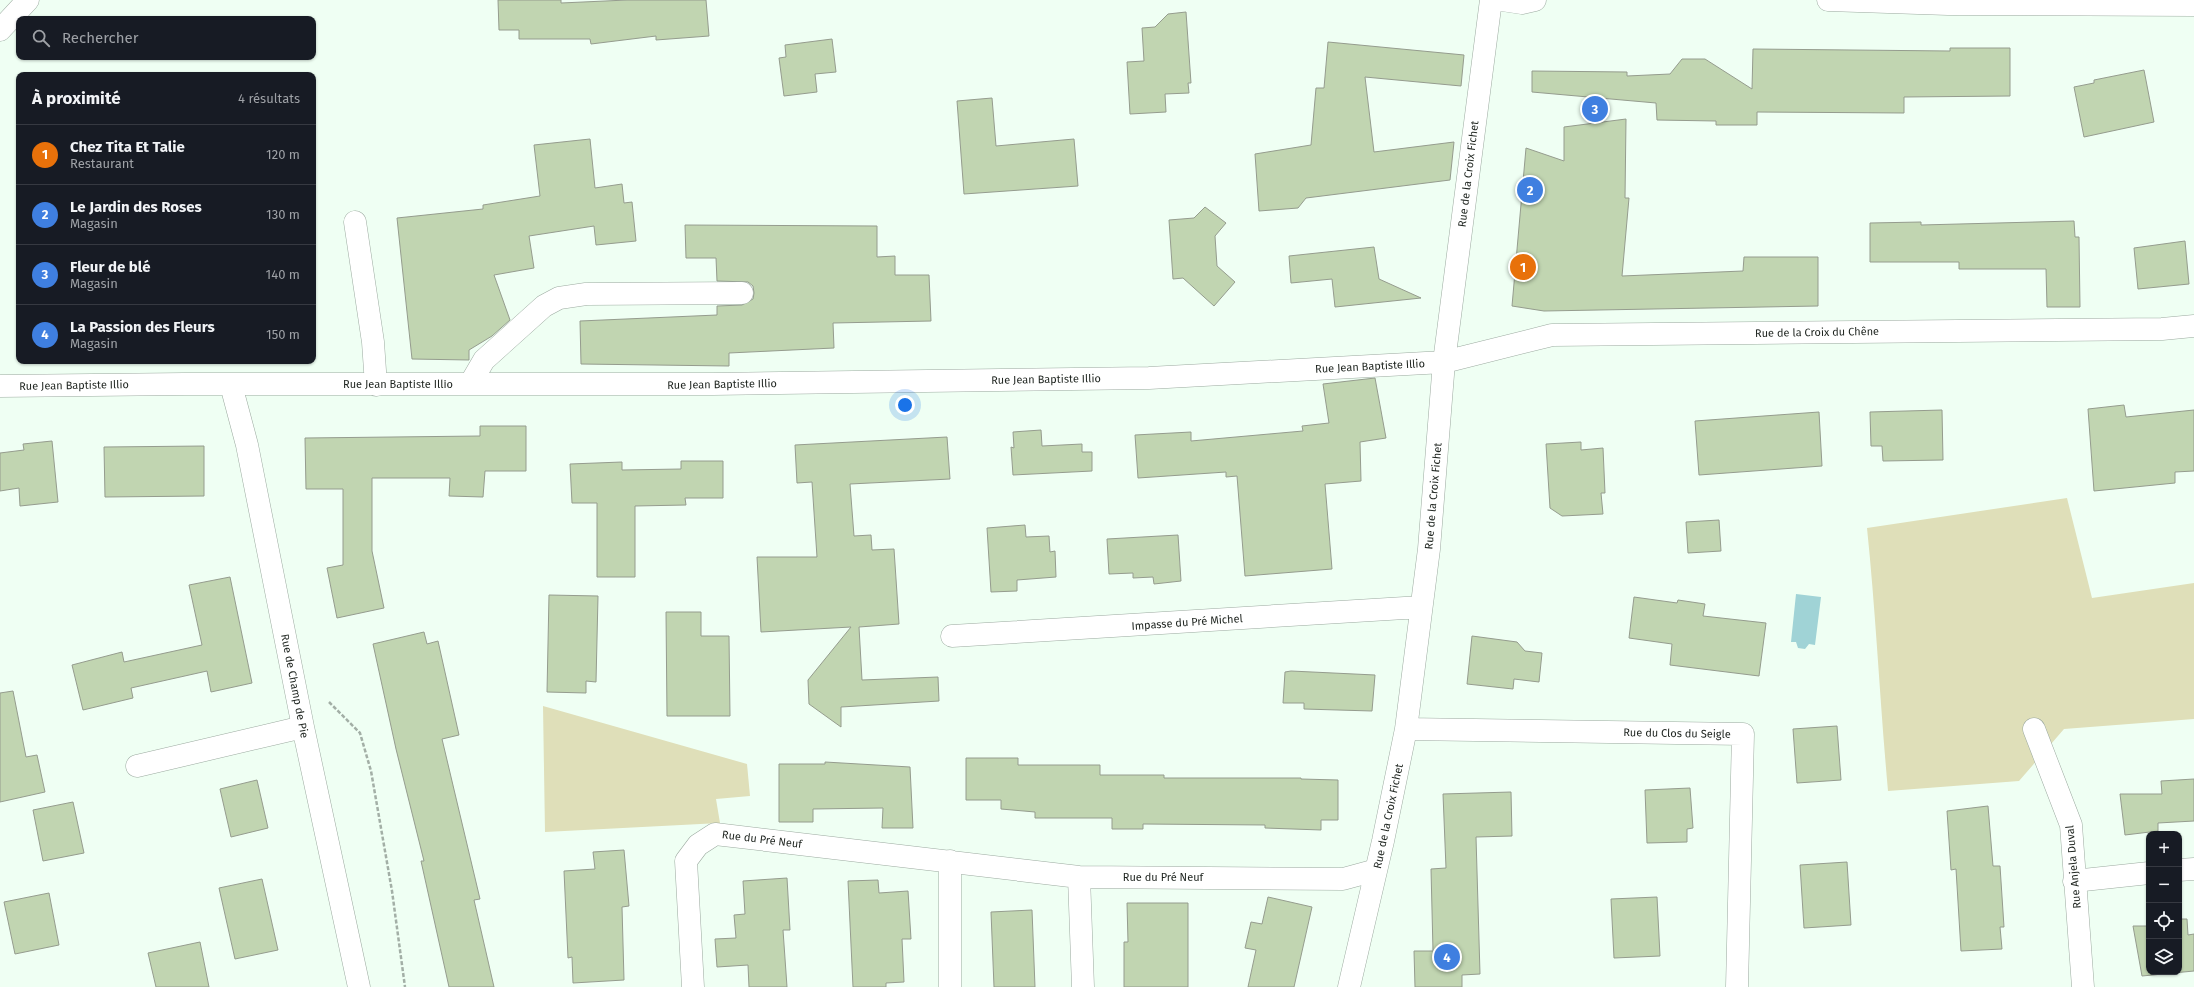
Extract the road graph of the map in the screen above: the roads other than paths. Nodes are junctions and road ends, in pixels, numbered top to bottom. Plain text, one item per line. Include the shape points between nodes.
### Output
1 (28, 0) edge
2 (1491, 0) edge
3 (1502, 0) edge
4 (1535, 0) edge
5 (1828, 0) edge
6 (2194, 5) edge
7 (0, 30) edge
8 (355, 222) dead end
9 (742, 293) dead end
10 (2194, 326) edge
11 (1444, 362) junction
12 (231, 384) junction
13 (470, 384) junction
14 (376, 385) junction
15 (0, 386) edge
16 (1422, 607) junction
17 (952, 636) dead end
18 (303, 727) junction
19 (1406, 729) junction
20 (2034, 729) dead end
21 (137, 766) dead end
22 (950, 861) junction
23 (2194, 869) edge
24 (1376, 870) junction
25 (2182, 870) edge
26 (2146, 873) edge
27 (1079, 876) junction
28 (2074, 881) junction
29 (359, 987) edge
30 (693, 987) edge
31 (950, 987) edge
32 (1083, 987) edge
33 (1349, 987) edge
34 (1737, 987) edge
35 (2083, 987) edge

1 - 7 street
2 - 11 street, Rue de la Croix Fichet
3 - 4 street via 1522,3
5 - 6 street via 1948,4
8 - 14 street via 373,342
9 - 13 street via 586,294 559,298 544,306 484,360
10 - 11 street, Rue de la Croix du Chêne via 2162,329 1552,335
11 - 13 street, Rue Jean Baptiste Illio via 1149,378 713,384
11 - 16 street, Rue de la Croix Fichet
12 - 14 street, Rue Jean Baptiste Illio
12 - 15 street, Rue Jean Baptiste Illio
12 - 18 street, Rue de Champ de Pie via 247,445
13 - 14 street, Rue Jean Baptiste Illio
16 - 17 street, Impasse du Pré Michel
16 - 19 street, Rue de la Croix Fichet
18 - 21 street
18 - 29 street, Rue de Champ de Pie
19 - 24 street, Rue de la Croix Fichet
19 - 34 street, Rue du Clos du Seigle via 1743,734
20 - 28 street, Rue Anjela Duval via 2071,825
22 - 27 street, Rue du Pré Neuf
22 - 30 street, Rue du Pré Neuf via 715,834 698,845 686,861
22 - 31 street
23 - 25 street
24 - 27 street, Rue du Pré Neuf via 1343,879
24 - 33 street, Rue de la Croix Fichet
26 - 28 street
27 - 32 street
28 - 35 street, Rue Anjela Duval

